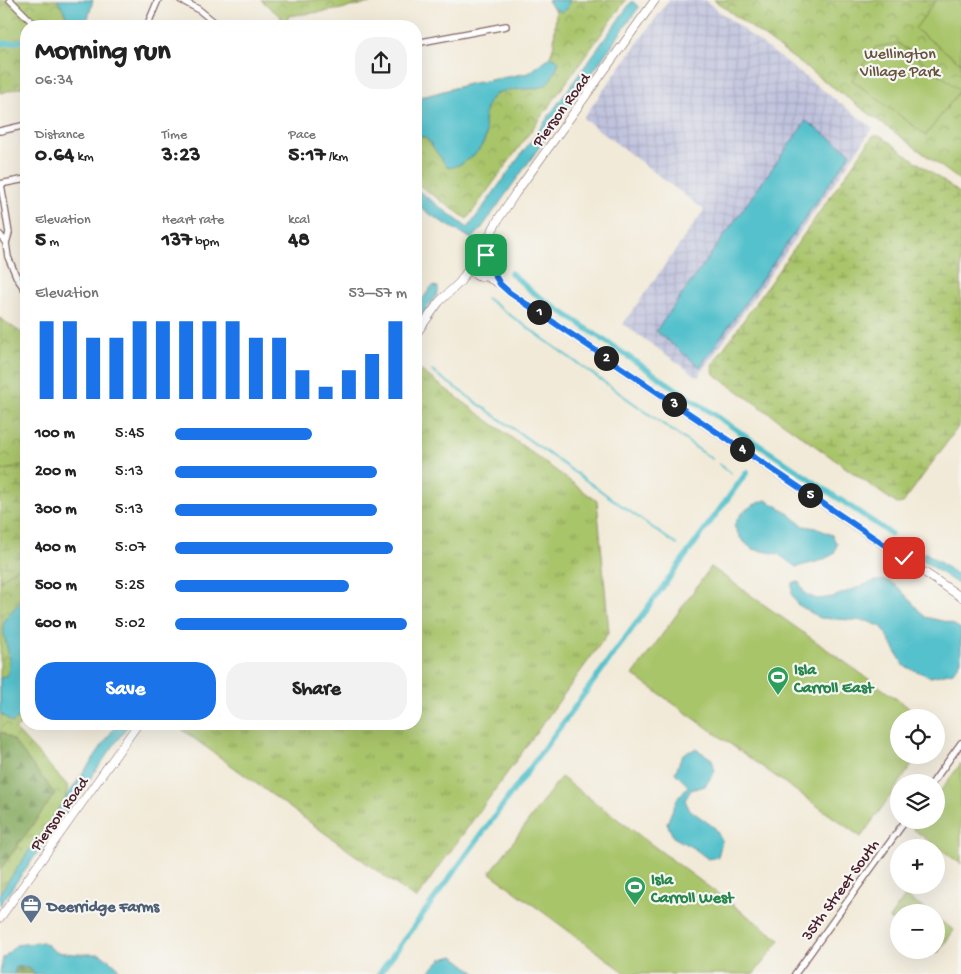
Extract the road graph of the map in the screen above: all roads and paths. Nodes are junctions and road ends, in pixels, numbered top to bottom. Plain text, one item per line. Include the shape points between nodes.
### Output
1 (10, 0) edge
2 (158, 0) edge
3 (181, 0) edge
4 (655, 0) edge
5 (30, 20) edge
6 (150, 20) edge
7 (212, 20) edge
8 (506, 26) dead end
9 (422, 42) edge
10 (20, 126) edge
11 (0, 131) edge
12 (20, 180) edge
13 (0, 184) edge
14 (0, 235) edge
15 (490, 236) junction
16 (3, 243) edge
17 (479, 255) junction
18 (489, 257) junction
19 (471, 265) junction
20 (492, 270) junction
21 (481, 276) junction
22 (460, 282) junction
23 (20, 283) edge
24 (500, 284) junction
25 (422, 326) edge
26 (961, 597) edge
27 (134, 730) edge
28 (961, 743) edge
29 (939, 774) edge
30 (900, 829) edge
31 (0, 918) edge
32 (795, 974) edge

1 - 5 street
2 - 6 street
3 - 7 street
4 - 15 street, Pierson Road via 515,194
8 - 9 street
10 - 11 street
12 - 13 street
13 - 16 street via 9,233
14 - 16 street
15 - 17 street, Pierson Road
15 - 18 street, Pierson Road
16 - 23 street
17 - 18 street
17 - 19 street
18 - 20 street
19 - 21 street
19 - 22 street
20 - 21 street
20 - 24 street
21 - 22 street
21 - 24 street
22 - 25 street via 439,302
24 - 26 street
27 - 31 street, Pierson Road
28 - 29 street
30 - 32 street, 35th Street South

